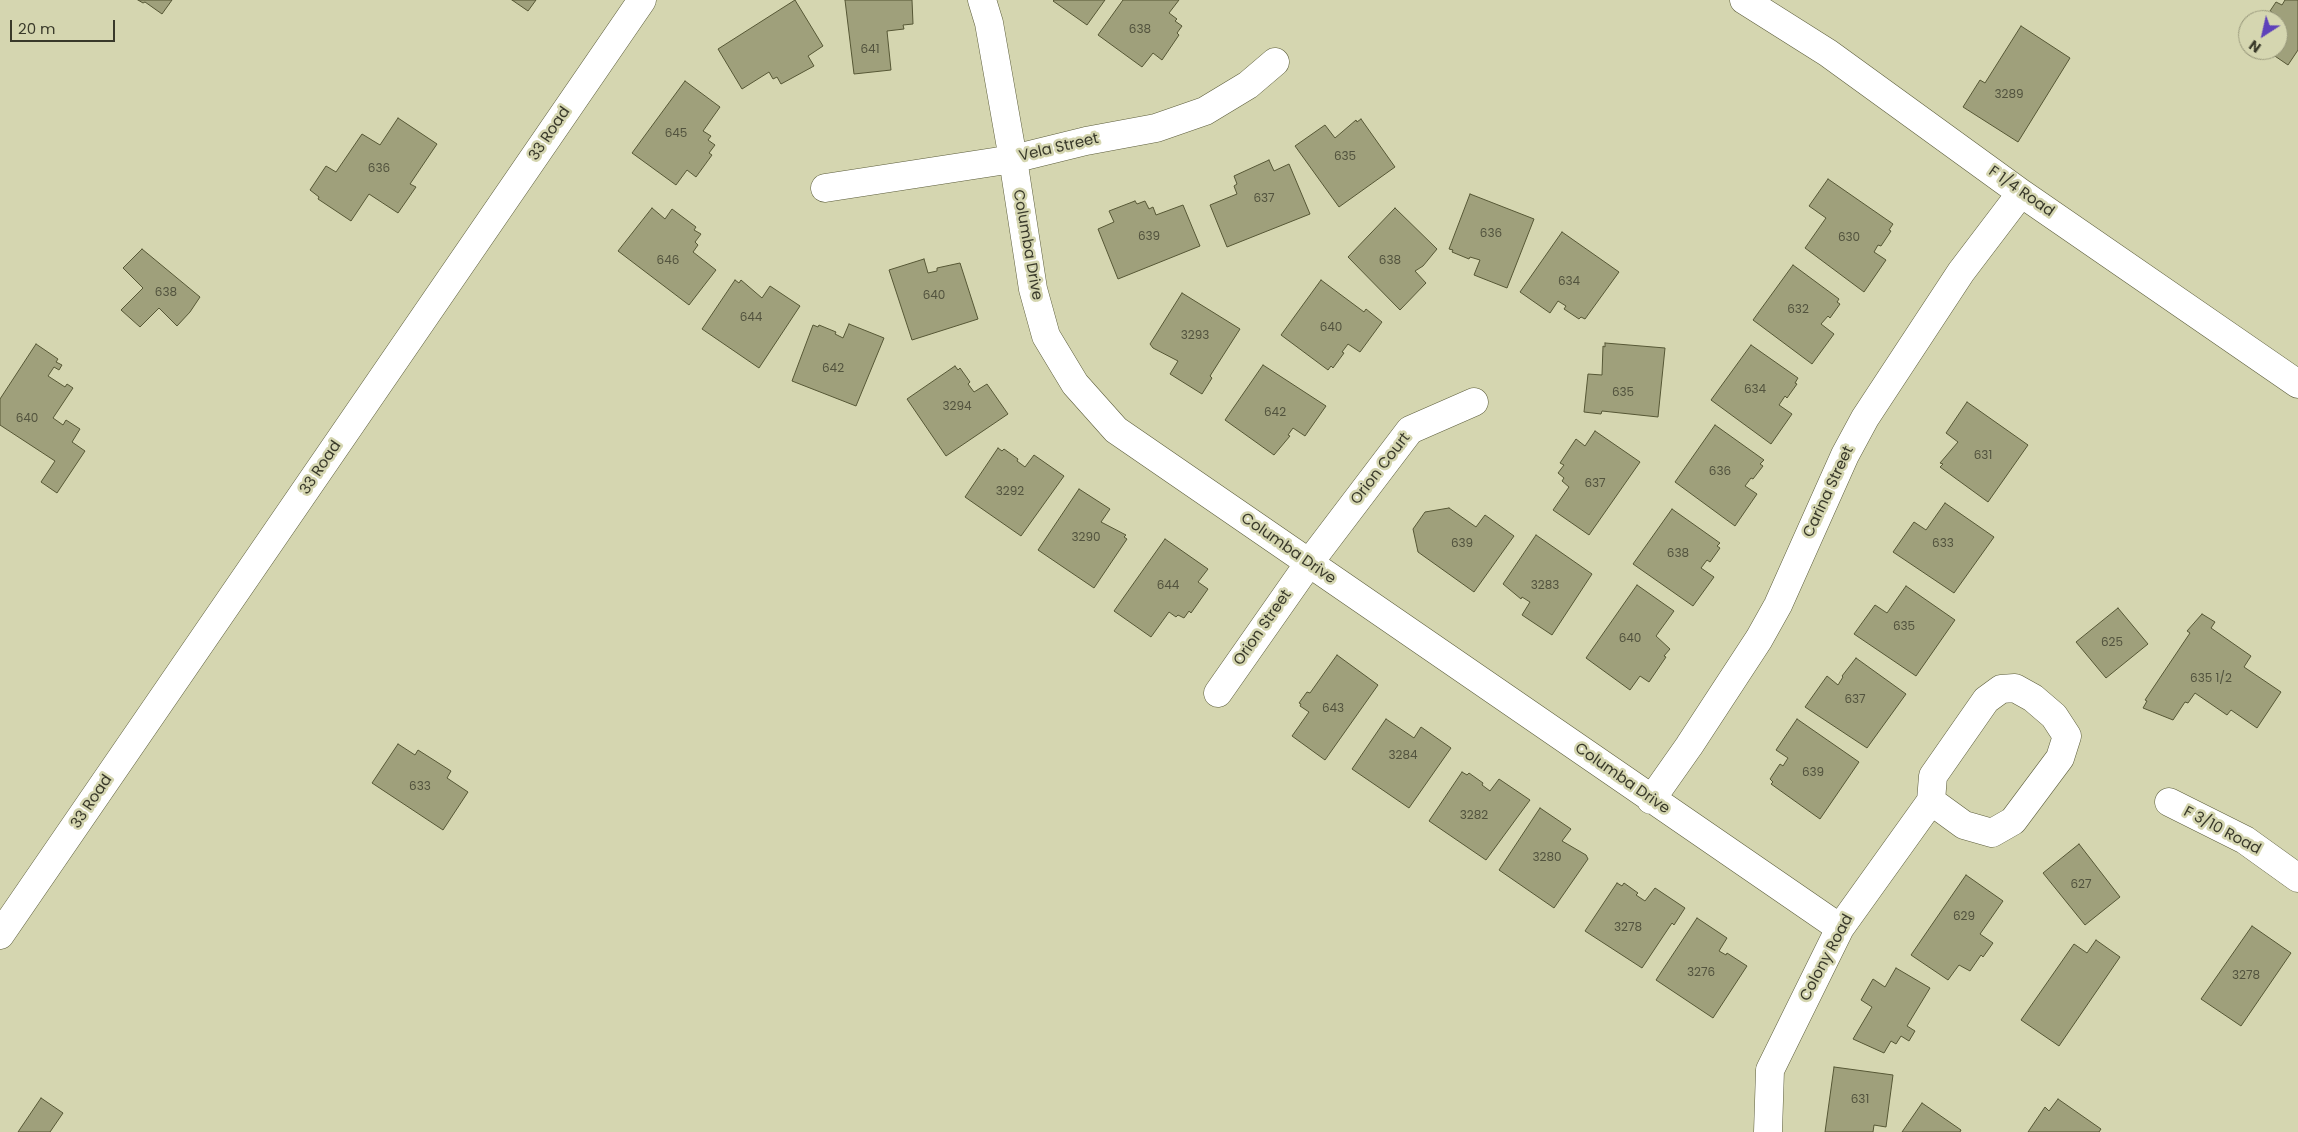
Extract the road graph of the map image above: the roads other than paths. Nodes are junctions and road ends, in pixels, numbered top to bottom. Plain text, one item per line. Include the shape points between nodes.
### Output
1 (642, 0) edge
2 (982, 0) edge
3 (1744, 0) edge
4 (1275, 62) dead end
5 (1013, 159) junction
6 (825, 188) dead end
7 (2021, 193) junction
8 (2298, 384) edge
9 (1474, 402) dead end
10 (1309, 563) junction
11 (1218, 693) dead end
12 (1651, 800) junction
13 (1930, 801) junction
14 (2169, 802) dead end
15 (2298, 878) edge
16 (1840, 928) junction
17 (0, 935) edge
18 (1768, 1132) edge

1 - 17 street, 33 Road
2 - 5 street, Columba Drive
3 - 7 street, F 1/4 Road via 1828,53
4 - 5 street, Vela Street via 1248,85 1205,111 1156,128
5 - 6 street, Vela Street
5 - 10 street, Columba Drive via 1033,289 1046,336 1076,384 1116,430
7 - 8 street, F 1/4 Road
7 - 12 street, Carina Street via 1961,272 1865,418 1759,639
9 - 10 street, Orion Court via 1410,430
10 - 11 street, Orion Street
10 - 12 street, Columba Drive
12 - 16 street, Columba Drive
13 - 13 street, Colony Road via 1933,776 1986,700 2001,689 2015,688 2033,698 2054,716 2067,736 2060,758 2013,821 1992,833 1964,825
13 - 16 street, Colony Road
14 - 15 street, F 3/10 Road via 2245,840
16 - 18 street, Colony Road via 1770,1070

